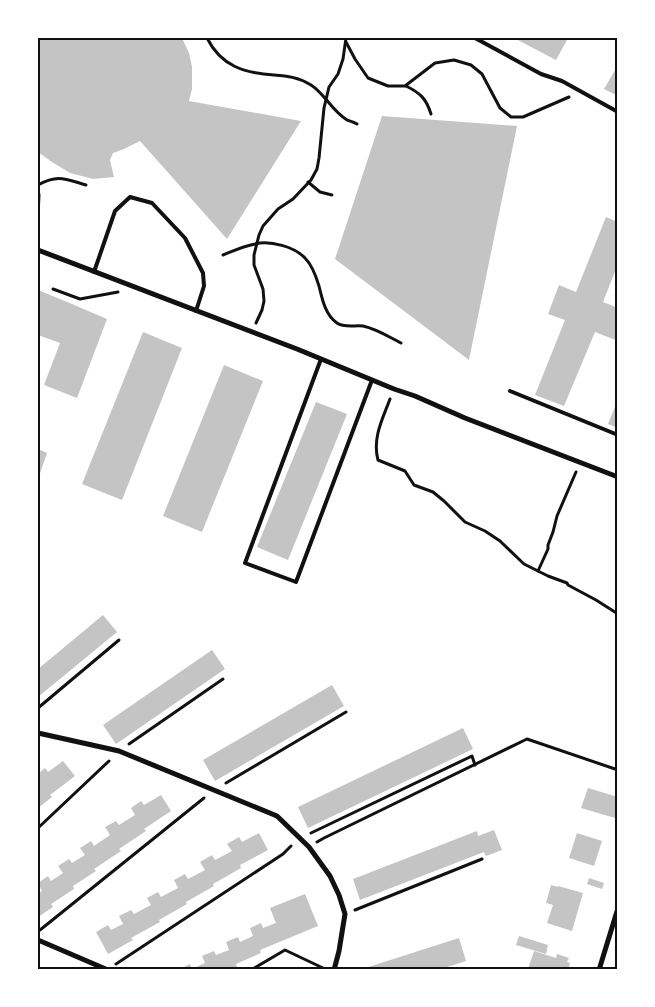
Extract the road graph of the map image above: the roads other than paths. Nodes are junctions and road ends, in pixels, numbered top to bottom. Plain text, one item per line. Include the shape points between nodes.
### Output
1 (475, 38) edge
2 (618, 112) edge
3 (38, 250) edge
4 (94, 272) junction
5 (196, 311) junction
6 (321, 359) junction
7 (372, 380) junction
8 (510, 391) dead end
9 (618, 435) edge
10 (618, 477) edge
11 (38, 733) edge
12 (618, 908) edge
13 (38, 940) edge
14 (108, 969) edge
15 (334, 970) edge
16 (599, 970) edge

1 - 2 lane via 541,74 562,80
3 - 4 street
4 - 5 street
4 - 5 lane via 115,211 130,197 152,203 185,238 203,274 204,286
5 - 6 street
6 - 7 street
6 - 7 lane via 245,563 296,582
7 - 10 street
8 - 9 lane
11 - 15 street via 119,751 276,816 309,847 339,895 345,914
12 - 16 street
13 - 14 street

